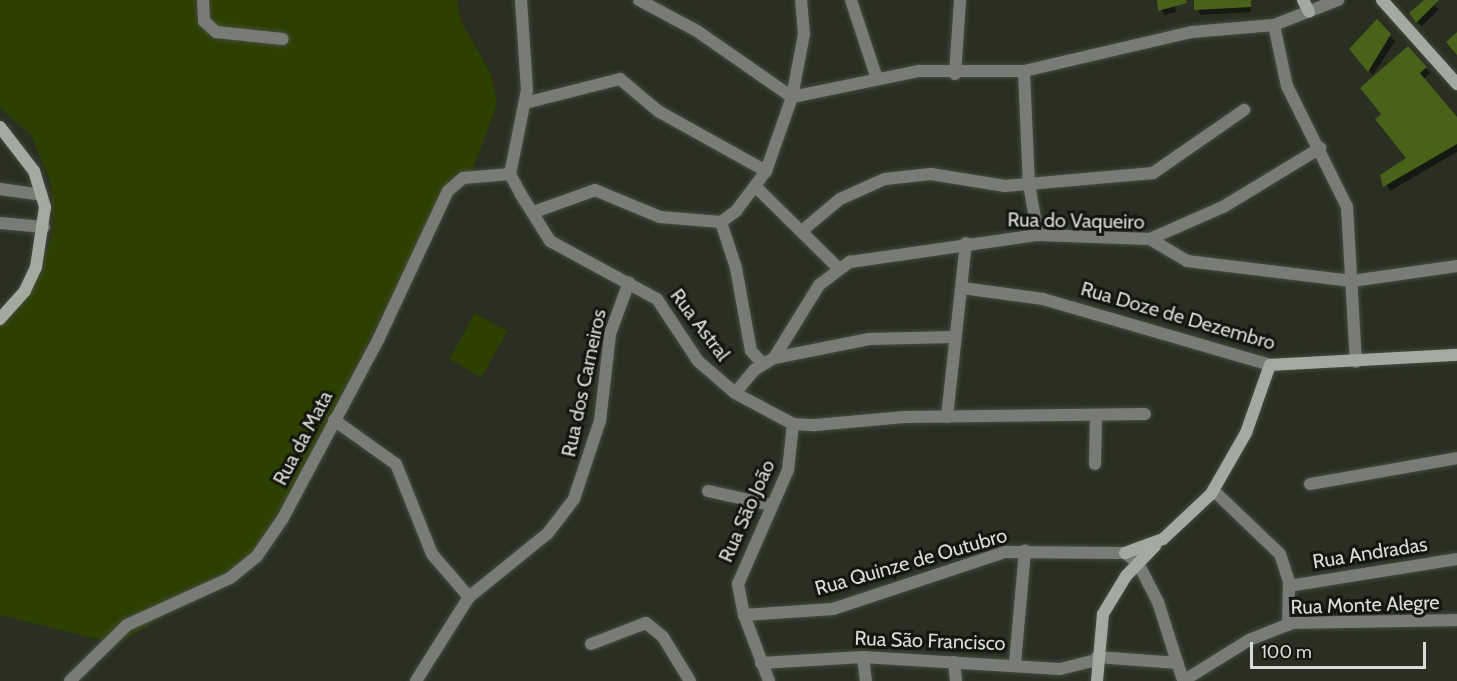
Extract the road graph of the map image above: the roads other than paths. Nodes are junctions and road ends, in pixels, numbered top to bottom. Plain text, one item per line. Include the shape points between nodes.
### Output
1 (203, 0) edge
2 (521, 0) edge
3 (639, 0) edge
4 (801, 0) edge
5 (851, 0) edge
6 (960, 0) edge
7 (1303, 0) edge
8 (1338, 0) edge
9 (1382, 0) edge
10 (1309, 12) junction
11 (1274, 25) junction
12 (283, 39) dead end
13 (1024, 71) junction
14 (955, 74) junction
15 (876, 76) junction
16 (1457, 84) edge
17 (792, 96) junction
18 (525, 103) junction
19 (1244, 110) dead end
20 (0, 127) edge
21 (1320, 148) junction
22 (766, 171) junction
23 (510, 174) junction
24 (1029, 184) junction
25 (757, 188) junction
26 (0, 189) edge
27 (42, 195) junction
28 (534, 212) junction
29 (721, 222) junction
30 (0, 223) edge
31 (44, 227) junction
32 (803, 230) junction
33 (1038, 235) junction
34 (1150, 239) junction
35 (966, 243) junction
36 (1457, 266) edge
37 (838, 268) junction
38 (1352, 281) junction
39 (629, 282) junction
40 (962, 288) junction
41 (0, 319) edge
42 (954, 337) junction
43 (1457, 355) edge
44 (774, 358) junction
45 (1356, 362) junction
46 (762, 363) junction
47 (1270, 365) junction
48 (735, 393) junction
49 (1145, 414) dead end
50 (1096, 415) junction
51 (947, 417) junction
52 (334, 420) junction
53 (793, 424) junction
54 (1457, 458) edge
55 (1095, 464) dead end
56 (1310, 484) dead end
57 (708, 491) dead end
58 (1214, 491) junction
59 (771, 506) junction
60 (1163, 539) junction
61 (1025, 550) junction
62 (1125, 554) junction
63 (1457, 559) edge
64 (1138, 563) junction
65 (1289, 586) junction
66 (469, 597) junction
67 (744, 615) junction
68 (1457, 621) edge
69 (1288, 625) junction
70 (591, 644) dead end
71 (863, 657) junction
72 (1097, 658) junction
73 (954, 662) junction
74 (761, 663) junction
75 (1015, 663) junction
76 (1178, 663) junction
77 (1183, 679) edge
78 (70, 681) edge
79 (416, 681) edge
80 (690, 681) edge
81 (769, 681) edge
82 (866, 681) edge
83 (956, 681) edge
84 (1097, 681) edge

1 - 12 street via 204,21 216,32
2 - 18 street
3 - 17 street via 697,31
4 - 17 street via 804,34
5 - 15 street
6 - 14 street
7 - 10 street
8 - 10 street
9 - 16 street
10 - 11 street
11 - 13 street via 1192,32
11 - 21 street via 1287,86
13 - 14 street
13 - 24 street
14 - 15 street
15 - 17 street
17 - 22 street
18 - 22 street via 620,79 658,111
18 - 23 street
19 - 24 street via 1153,173
20 - 27 street via 28,161
21 - 34 street via 1223,207
21 - 38 street via 1347,207
22 - 25 street
23 - 28 street, Rua Astral
23 - 52 street, Rua da Mata via 463,178 448,191
24 - 32 street via 1005,186 931,174 885,179 840,199
24 - 33 street
25 - 29 street
25 - 32 street
26 - 27 street
27 - 31 street
28 - 29 street via 602,190 645,214
28 - 39 street, Rua Astral via 550,241
29 - 46 street via 736,268 751,351
30 - 31 street
31 - 41 street via 25,291
32 - 37 street
33 - 34 street, Rua do Vaqueiro
33 - 35 street, Rua do Vaqueiro
34 - 38 street, Rua do Vaqueiro via 1187,261
35 - 37 street, Rua do Vaqueiro via 872,256
35 - 40 street
36 - 38 street, Rua do Vaqueiro
37 - 44 street, Rua do Vaqueiro via 799,312
38 - 45 street
39 - 48 street, Rua Astral via 657,299 698,361
39 - 66 street, Rua dos Carneiros via 610,334 600,421 574,499 548,533
40 - 42 street
40 - 47 street, Rua Doze de Dezembro via 1043,299
42 - 44 street via 869,339
42 - 51 street
43 - 45 street, Rua Doze de Dezembro
44 - 46 street
45 - 47 street, Rua Doze de Dezembro
46 - 48 street
47 - 58 street via 1246,433
48 - 53 street, Rua Astral
49 - 50 street
50 - 51 street
50 - 55 street
51 - 53 street
52 - 66 street via 396,464 432,554
52 - 78 street, Rua da Mata via 257,556 230,578 127,626
53 - 59 street, Rua São João via 794,451
54 - 56 street
57 - 59 street
58 - 60 street
58 - 65 street via 1280,554
59 - 67 street, Rua São João via 739,576
60 - 62 street
60 - 64 street
61 - 62 street, Rua Quinze de Outubro via 1076,556
61 - 67 street, Rua Quinze de Outubro via 833,609
61 - 75 street
62 - 64 street
63 - 65 street, Rua Andradas
64 - 72 street via 1103,614
64 - 76 street via 1158,602
65 - 69 street
66 - 79 street, Rua dos Carneiros
67 - 74 street, Rua São João
68 - 69 street, Rua Monte Alegre
69 - 77 street, Rua Monte Alegre
70 - 80 street via 646,623 663,637
71 - 73 street, Rua São Francisco
71 - 74 street, Rua São Francisco
71 - 82 street
72 - 75 street, Rua São Francisco via 1060,669
72 - 76 street, Rua São Francisco
72 - 84 street
73 - 75 street, Rua São Francisco
73 - 83 street
74 - 81 street, Rua São João
76 - 77 street

